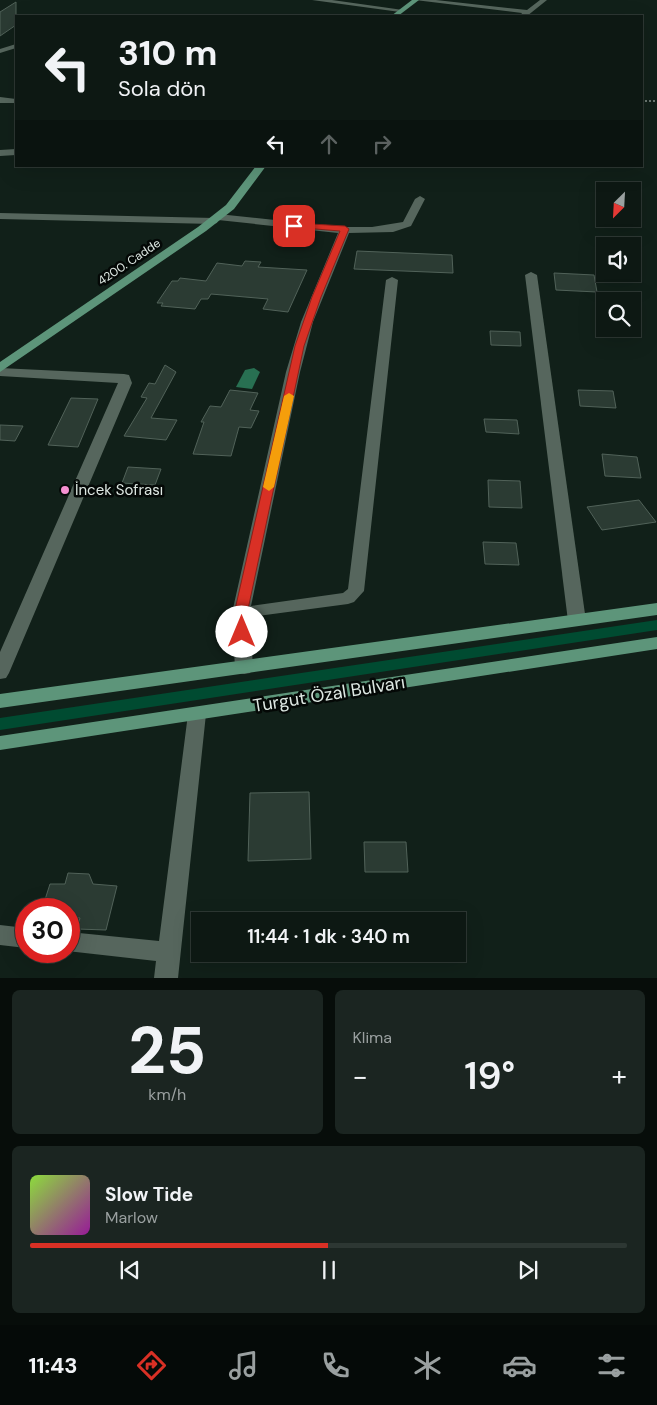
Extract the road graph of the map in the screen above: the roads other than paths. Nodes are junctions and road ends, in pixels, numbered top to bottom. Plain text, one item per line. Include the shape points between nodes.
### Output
1 (315, 0) edge
2 (417, 0) edge
3 (544, 0) edge
4 (400, 10) junction
5 (525, 14) edge
6 (395, 15) edge
7 (0, 43) edge
8 (15, 46) edge
9 (0, 51) edge
10 (0, 100) edge
11 (15, 101) edge
12 (15, 150) edge
13 (0, 153) edge
14 (260, 167) edge
15 (420, 199) dead end
16 (0, 216) edge
17 (216, 219) junction
18 (345, 229) junction
19 (531, 275) dead end
20 (392, 280) dead end
21 (0, 370) edge
22 (657, 609) edge
23 (240, 614) junction
24 (577, 621) junction
25 (657, 643) edge
26 (244, 668) junction
27 (0, 673) edge
28 (0, 702) edge
29 (197, 714) junction
30 (0, 743) edge
31 (0, 935) edge
32 (15, 937) edge
33 (80, 943) edge
34 (169, 952) junction
35 (166, 978) edge

1 - 4 street
2 - 4 main road
2 - 5 street
3 - 5 street
4 - 6 main road
7 - 8 street
8 - 9 street
10 - 11 street
12 - 13 street
14 - 17 main road, 4200. Cadde via 230,207
15 - 18 street via 408,224 401,227 382,231
16 - 17 street
17 - 18 street
17 - 21 main road, 4200. Cadde via 58,326
18 - 23 street via 316,297 300,346
19 - 24 street
20 - 23 street via 358,587 348,598
21 - 27 street via 124,378 125,383
22 - 24 main road
23 - 26 street
24 - 26 main road
25 - 29 main road, Turgut Özal Bulvarı
26 - 28 main road
29 - 30 main road, Turgut Özal Bulvarı
29 - 34 street
31 - 32 street
33 - 34 street
34 - 35 street

